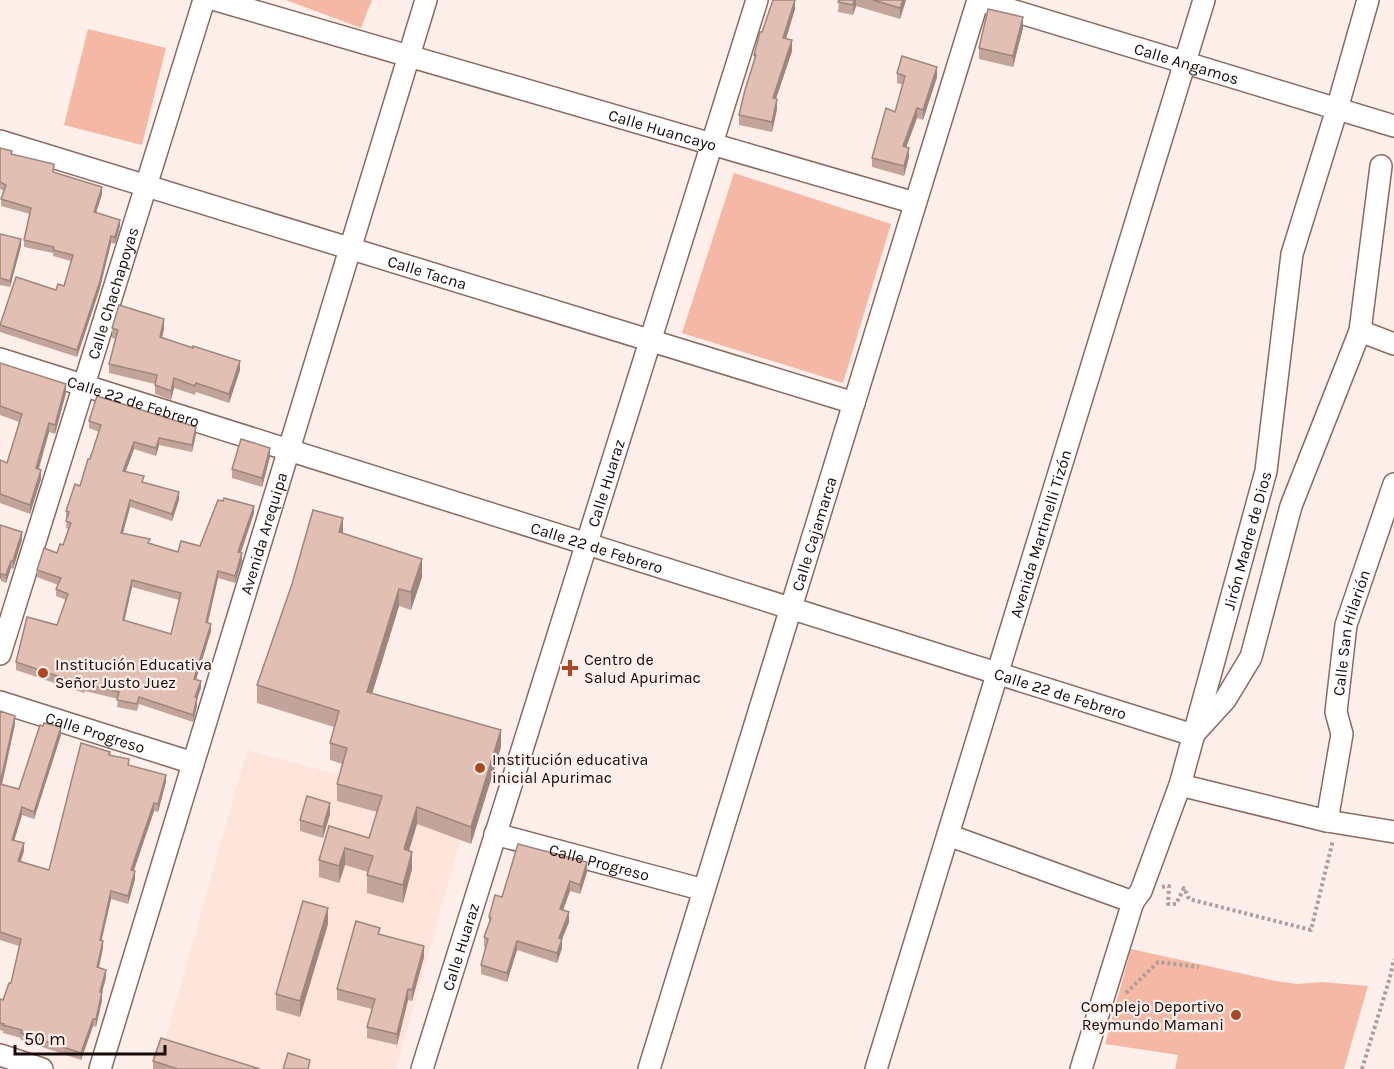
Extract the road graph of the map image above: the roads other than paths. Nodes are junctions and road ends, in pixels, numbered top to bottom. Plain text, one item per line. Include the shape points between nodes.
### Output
1 (204, 0) edge
2 (216, 0) edge
3 (426, 0) edge
4 (757, 0) edge
5 (978, 0) edge
6 (1204, 0) edge
7 (1368, 0) edge
8 (409, 56) junction
9 (1185, 63) junction
10 (1337, 109) junction
11 (1394, 126) edge
12 (0, 141) edge
13 (712, 144) junction
14 (1381, 166) dead end
15 (146, 186) junction
16 (915, 203) junction
17 (350, 249) junction
18 (1360, 331) junction
19 (650, 341) junction
20 (1394, 344) edge
21 (0, 359) edge
22 (84, 386) junction
23 (854, 403) junction
24 (289, 450) junction
25 (1394, 484) edge
26 (586, 544) junction
27 (791, 609) junction
28 (0, 654) edge
29 (997, 674) junction
30 (0, 702) edge
31 (1193, 735) junction
32 (193, 762) junction
33 (1180, 785) junction
34 (1333, 822) junction
35 (1394, 832) edge
36 (495, 834) junction
37 (948, 835) junction
38 (704, 890) junction
39 (1137, 896) junction
40 (0, 1055) edge
41 (42, 1069) edge
42 (100, 1069) edge
43 (422, 1069) edge
44 (649, 1069) edge
45 (876, 1069) edge
46 (1081, 1069) edge

1 - 15 street, Calle Chachapoyas
2 - 8 street, Calle Huancayo
3 - 8 street, Avenida Arequipa
4 - 13 street, Calle Huaraz
5 - 9 street, Calle Angamos
5 - 16 street, Calle Cajamarca
6 - 9 street, Avenida Martinelli Tizón
7 - 10 street, Jirón Madre de Dios
8 - 13 street, Calle Huancayo
8 - 17 street, Avenida Arequipa
9 - 10 street, Calle Angamos
9 - 29 street, Avenida Martinelli Tizón
10 - 11 street, Calle Angamos
10 - 31 street, Jirón Madre de Dios via 1292,254 1266,471
12 - 15 street, Calle Tacna
13 - 16 street, Calle Huancayo
13 - 19 street, Calle Huaraz
14 - 18 street
15 - 17 street, Calle Tacna
15 - 22 street, Calle Chachapoyas
16 - 23 street, Calle Cajamarca
17 - 19 street, Calle Tacna
17 - 24 street, Avenida Arequipa
18 - 20 street
18 - 31 street via 1291,506 1251,657 1225,700
19 - 23 street, Calle Tacna
19 - 26 street, Calle Huaraz
21 - 22 street, Calle 22 de Febrero
22 - 24 street, Calle 22 de Febrero
22 - 28 street, Calle Chachapoyas
23 - 27 street, Calle Cajamarca
24 - 26 street, Calle 22 de Febrero
24 - 32 street, Avenida Arequipa
25 - 34 street, Calle San Hilarión via 1346,625 1336,712 1342,734
26 - 27 street, Calle 22 de Febrero
26 - 36 street, Calle Huaraz
27 - 29 street, Calle 22 de Febrero
27 - 38 street, Calle Cajamarca
29 - 31 street, Calle 22 de Febrero
29 - 37 street, Avenida Martinelli Tizón
30 - 32 street, Calle Progreso
31 - 33 street, Jirón Madre de Dios
32 - 42 street, Avenida Arequipa
33 - 34 street
33 - 39 street, Jirón Madre de Dios
34 - 35 street
36 - 38 street, Calle Progreso
36 - 43 street, Calle Huaraz
37 - 39 street
37 - 45 street, Avenida Martinelli Tizón
38 - 44 street, Calle Cajamarca
39 - 46 street, Jirón Madre de Dios
40 - 41 street

